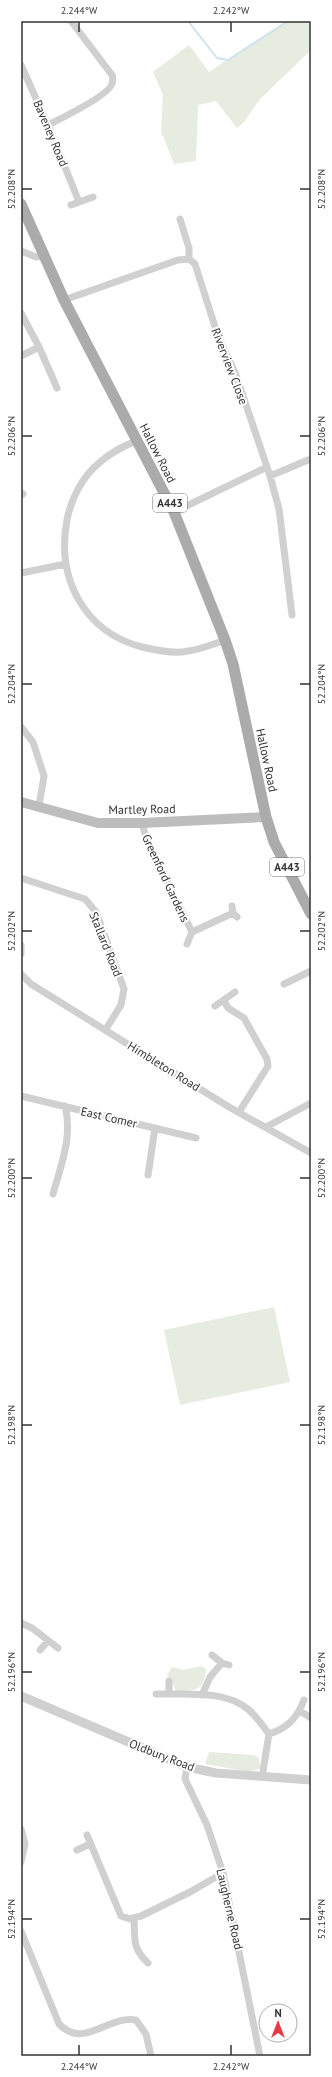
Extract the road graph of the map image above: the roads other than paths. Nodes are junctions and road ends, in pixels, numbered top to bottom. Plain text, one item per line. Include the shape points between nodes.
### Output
1 (71, 21) edge
2 (21, 65) edge
3 (48, 125) junction
4 (93, 197) dead end
5 (79, 202) junction
6 (71, 205) dead end
7 (22, 207) edge
8 (180, 219) dead end
9 (21, 252) edge
10 (44, 256) junction
11 (189, 259) junction
12 (64, 300) junction
13 (21, 313) edge
14 (38, 347) junction
15 (21, 356) edge
16 (57, 388) dead end
17 (138, 440) junction
18 (308, 460) dead end
19 (267, 467) junction
20 (270, 476) junction
21 (174, 512) junction
22 (66, 564) junction
23 (21, 573) edge
24 (292, 615) dead end
25 (225, 640) junction
26 (21, 727) edge
27 (21, 802) edge
28 (38, 806) junction
29 (266, 818) junction
30 (142, 823) junction
31 (21, 878) edge
32 (234, 912) dead end
33 (311, 914) edge
34 (192, 932) junction
35 (21, 944) edge
36 (187, 944) dead end
37 (21, 954) edge
38 (311, 971) edge
39 (21, 974) edge
40 (284, 984) dead end
41 (235, 992) dead end
42 (224, 1001) junction
43 (215, 1006) dead end
44 (106, 1029) junction
45 (21, 1096) edge
46 (311, 1103) edge
47 (65, 1106) junction
48 (239, 1112) junction
49 (155, 1128) junction
50 (266, 1128) junction
51 (196, 1138) dead end
52 (311, 1153) edge
53 (148, 1175) dead end
54 (53, 1194) dead end
55 (21, 1623) edge
56 (48, 1641) junction
57 (58, 1648) dead end
58 (40, 1650) dead end
59 (212, 1655) dead end
60 (169, 1681) dead end
61 (156, 1694) dead end
62 (170, 1694) junction
63 (202, 1695) junction
64 (21, 1696) edge
65 (304, 1700) dead end
66 (300, 1711) junction
67 (311, 1718) edge
68 (268, 1734) junction
69 (187, 1767) junction
70 (262, 1777) junction
71 (311, 1780) edge
72 (21, 1829) edge
73 (87, 1835) dead end
74 (90, 1844) junction
75 (77, 1850) dead end
76 (21, 1862) edge
77 (223, 1873) junction
78 (134, 1918) junction
79 (21, 1931) edge
80 (148, 1964) dead end
81 (152, 2056) edge
82 (260, 2056) edge

1 - 3 street via 112,75 112,84 106,92 70,115
2 - 3 street, Baveney Road
3 - 5 street, Baveney Road
4 - 5 street
5 - 6 street
7 - 10 main road, Hallow Road / A443
8 - 11 street, Riverview Close via 189,248
9 - 10 street via 36,257
10 - 12 main road, Hallow Road / A443
11 - 12 street via 178,260
11 - 19 street, Riverview Close via 195,264 218,336 236,375
12 - 17 main road, Hallow Road / A443
13 - 14 street
14 - 15 street
14 - 16 street
17 - 21 main road, Hallow Road / A443
17 - 22 street via 116,450 98,463 80,484 69,508 64,537
18 - 20 street
19 - 20 street, Riverview Close
19 - 21 street
20 - 24 street, Riverview Close via 279,509
21 - 25 main road, Hallow Road / A443
22 - 23 street
22 - 25 street via 72,590 78,601 98,624 120,639 154,650 180,652 192,651
25 - 29 main road, Hallow Road / A443 via 233,664
26 - 28 street via 33,742 44,776
27 - 28 main road, Martley Road
28 - 30 main road, Martley Road via 98,823
29 - 30 main road, Martley Road
29 - 33 main road, A443 via 274,842
30 - 34 street, Greenford Gardens via 146,838
31 - 44 street, Stallard Road via 85,899 96,912 124,989 121,1005
32 - 34 street, Greenford Gardens
34 - 36 street, Greenford Gardens
35 - 37 street
38 - 40 street
39 - 44 street, Himbleton Road via 31,984
41 - 42 street
42 - 43 street
42 - 48 street via 228,1008 244,1018 267,1059 268,1066
44 - 48 street, Himbleton Road
45 - 47 street, East Comer
46 - 50 street
47 - 49 street, East Comer
47 - 54 street via 68,1139
48 - 50 street, Himbleton Road
49 - 51 street, East Comer
49 - 53 street
50 - 52 street, Himbleton Road
55 - 56 street
56 - 57 street
56 - 58 street
59 - 63 street via 226,1664 210,1677
60 - 62 street
61 - 62 street
62 - 63 street
63 - 68 street via 237,1702 249,1710
64 - 69 street, Oldbury Road
65 - 66 street
66 - 67 street
66 - 68 street via 282,1730
68 - 70 street
69 - 70 street, Oldbury Road via 216,1773
69 - 77 street, Laugherne Road via 185,1778 207,1825
70 - 71 street, Oldbury Road
72 - 76 street via 25,1844
73 - 74 street
74 - 75 street
74 - 78 street via 120,1916 126,1919
77 - 78 street via 190,1892
77 - 82 street, Laugherne Road
78 - 80 street via 134,1943 140,1956
79 - 81 street via 59,2024 64,2029 80,2035 119,2020 136,2020 146,2034

